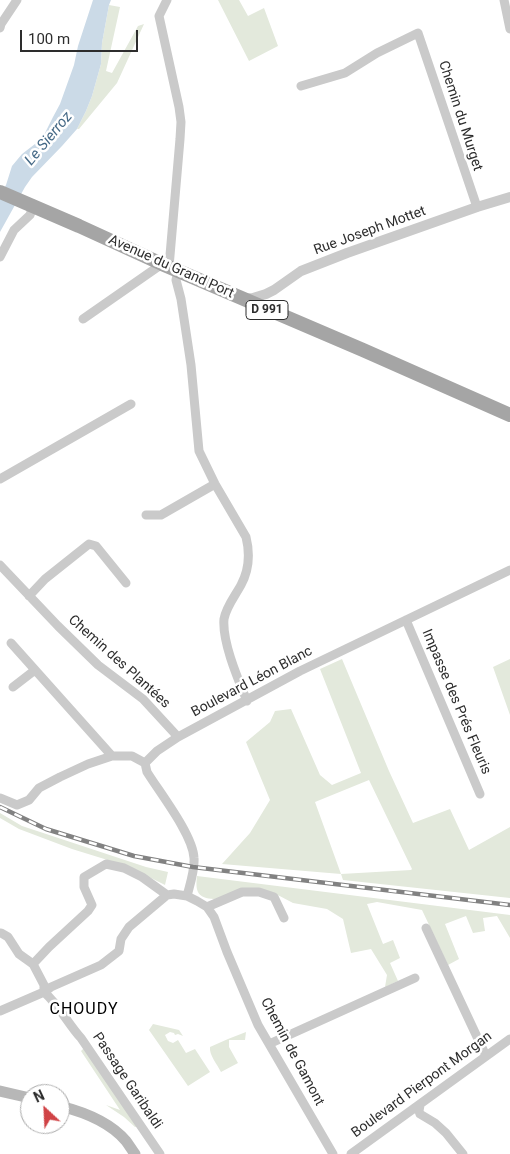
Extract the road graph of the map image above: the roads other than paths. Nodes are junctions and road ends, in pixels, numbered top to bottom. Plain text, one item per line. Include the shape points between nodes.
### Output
1 (17, 0) edge
2 (167, 0) edge
3 (504, 0) edge
4 (0, 28) edge
5 (510, 29) edge
6 (301, 86) dead end
7 (0, 192) edge
8 (510, 197) edge
9 (29, 205) junction
10 (477, 207) junction
11 (0, 257) edge
12 (170, 267) junction
13 (244, 299) junction
14 (83, 320) dead end
15 (132, 404) dead end
16 (510, 415) edge
17 (0, 479) edge
18 (215, 484) junction
19 (146, 515) dead end
20 (0, 565) edge
21 (510, 570) edge
22 (126, 583) dead end
23 (29, 596) junction
24 (406, 620) junction
25 (11, 643) dead end
26 (35, 670) junction
27 (13, 687) dead end
28 (247, 700) junction
29 (178, 737) junction
30 (112, 756) junction
31 (145, 763) junction
32 (480, 794) dead end
33 (0, 798) edge
34 (167, 895) junction
35 (187, 896) junction
36 (207, 907) junction
37 (284, 918) dead end
38 (426, 928) dead end
39 (0, 933) edge
40 (33, 964) junction
41 (416, 978) dead end
42 (44, 992) junction
43 (0, 1011) edge
44 (510, 1039) edge
45 (269, 1044) junction
46 (486, 1056) junction
47 (0, 1091) edge
48 (20, 1096) edge
49 (420, 1105) junction
50 (70, 1108) edge
51 (135, 1154) edge
52 (160, 1154) edge
53 (333, 1154) edge
54 (350, 1154) edge
55 (462, 1154) edge

1 - 4 street
2 - 12 street via 159,16 181,122
3 - 5 street
6 - 10 street, Chemin du Murget via 345,73 379,51 418,33
7 - 9 main road, D 991
8 - 10 street, Rue Joseph Mottet
9 - 11 street via 30,215 14,230
9 - 12 main road, Avenue du Grand Port / D 991
10 - 13 street, Rue Joseph Mottet via 301,271 266,294
12 - 13 main road, Avenue du Grand Port / D 991
12 - 14 street
12 - 18 street via 181,299 199,451
13 - 16 main road, Avenue du Grand Port / D 991
15 - 17 street
18 - 19 street via 161,515
18 - 28 street via 246,536 248,546 246,575 224,620 229,652
20 - 23 street, Chemin des Plantées
21 - 24 street, Boulevard Léon Blanc
22 - 23 street via 96,546 89,544
23 - 29 street, Chemin des Plantées via 98,665 143,699
24 - 28 street, Boulevard Léon Blanc
24 - 32 street, Impasse des Prés Fleuris
25 - 26 street
26 - 27 street
26 - 30 street
28 - 29 street, Boulevard Léon Blanc
29 - 31 street, Boulevard Léon Blanc
30 - 31 street via 132,756
30 - 33 street via 39,788 29,800 17,805
31 - 35 street via 147,772 192,847 195,858
34 - 35 street
34 - 40 street via 142,876 106,864 84,877 84,887 92,905 88,911
34 - 42 street via 129,927 121,939 119,951 101,965
35 - 36 street
36 - 37 street via 242,892 259,892 274,897
36 - 45 street, Chemin de Gamont
38 - 46 street
39 - 40 street via 8,937 19,954
40 - 42 street, Passage Garibaldi via 44,985
41 - 45 street
42 - 43 street
42 - 52 street, Passage Garibaldi via 81,1038
44 - 46 street, Boulevard Pierpont Morgan
45 - 53 street, Chemin de Gamont
46 - 49 street, Boulevard Pierpont Morgan
47 - 48 main road
49 - 54 street, Boulevard Pierpont Morgan
49 - 55 street via 420,1114 435,1123
50 - 51 main road via 114,1130

